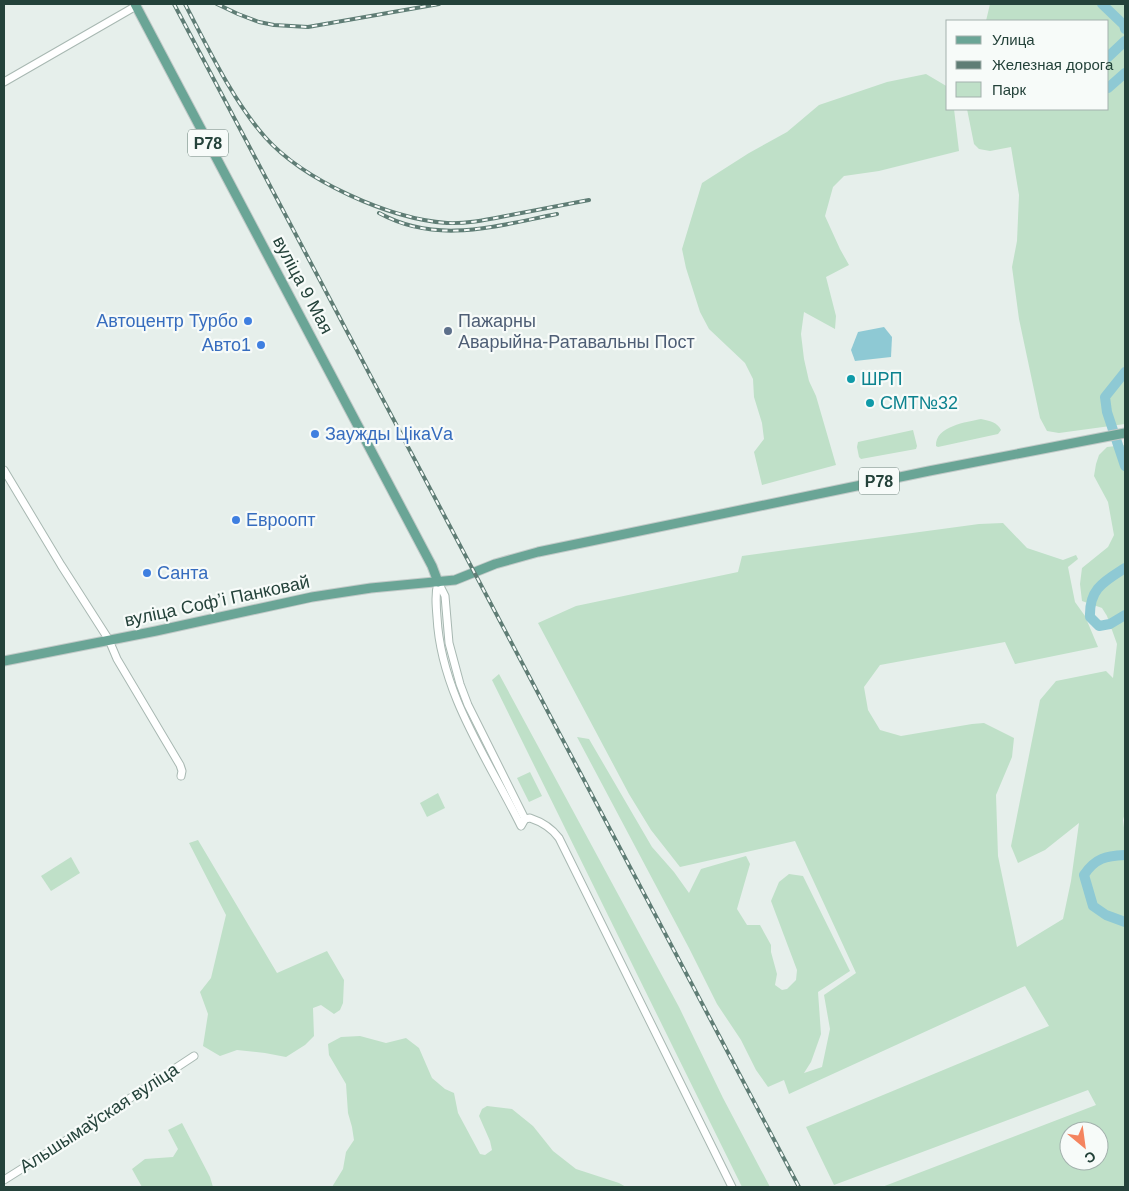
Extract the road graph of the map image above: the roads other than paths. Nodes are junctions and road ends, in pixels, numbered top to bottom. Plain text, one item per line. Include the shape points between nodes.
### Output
1 (136, 5) edge
2 (4, 82) edge
3 (1125, 433) edge
4 (4, 470) edge
5 (438, 582) junction
6 (109, 640) junction
7 (4, 661) edge
8 (181, 776) dead end
9 (525, 819) junction
10 (194, 1056) dead end
11 (4, 1180) edge
12 (732, 1187) edge

1 - 2 street
1 - 5 main road, вуліца 9 Мая / Р78
3 - 5 main road, Р78 via 546,550 495,564 464,578
4 - 6 street
5 - 6 main road, вуліца Софʼі Панковай via 312,597
5 - 9 street via 445,596 449,643 460,684
5 - 9 street via 438,628 451,685 521,826
6 - 7 main road, вуліца Софʼі Панковай
6 - 8 street via 116,659 180,765
9 - 12 street via 542,822 559,838
10 - 11 street, Альшымаўская вуліца

